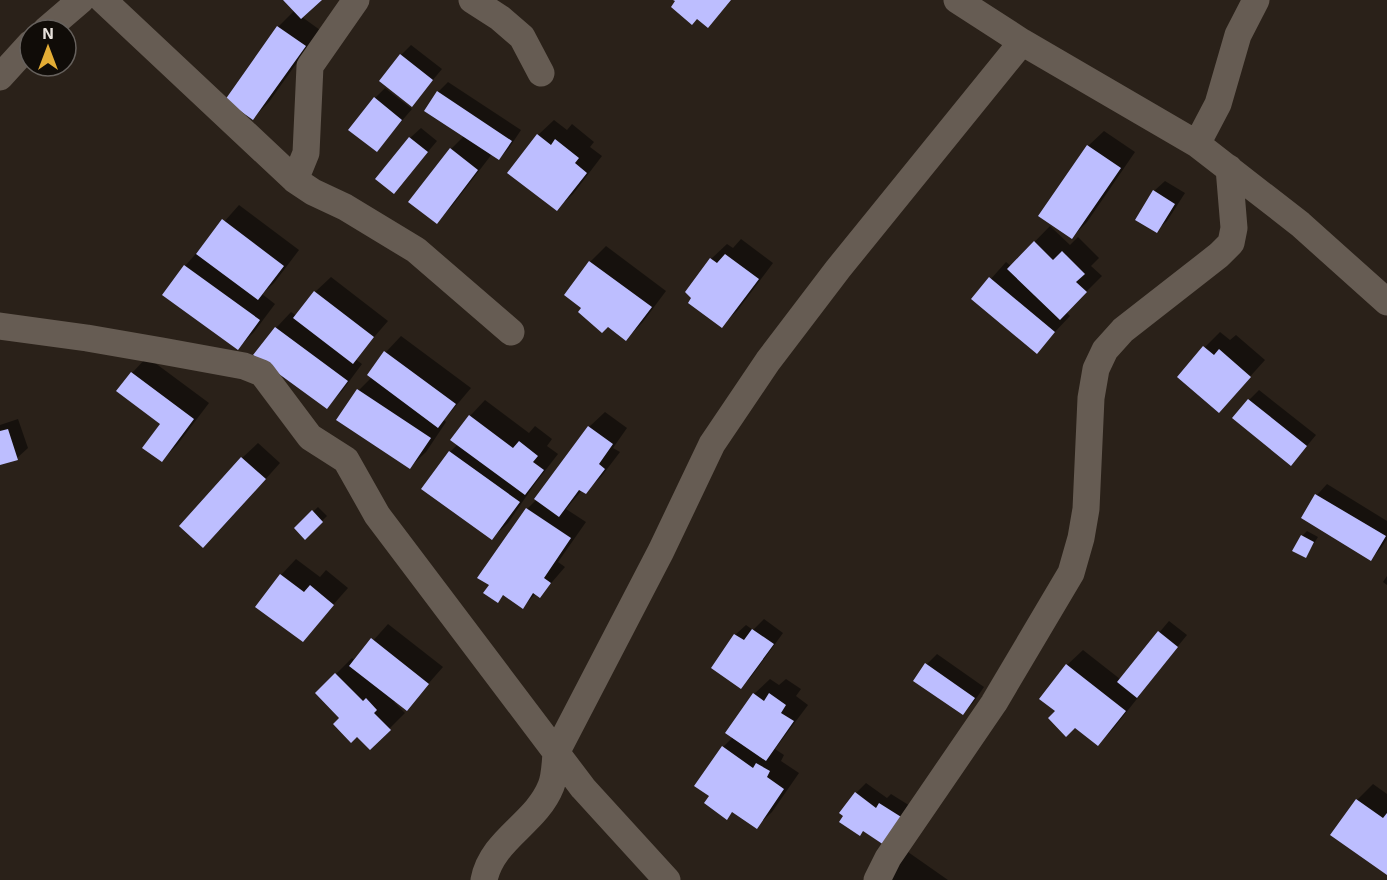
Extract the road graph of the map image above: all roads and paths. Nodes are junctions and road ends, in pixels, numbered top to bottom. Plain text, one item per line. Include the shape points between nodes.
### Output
1 (81, 0) edge
2 (103, 0) edge
3 (356, 0) edge
4 (471, 0) edge
5 (957, 0) edge
6 (1256, 0) edge
7 (60, 18) edge
8 (1022, 42) junction
9 (18, 57) edge
10 (541, 74) dead end
11 (0, 77) edge
12 (1197, 144) junction
13 (1229, 168) junction
14 (295, 180) junction
15 (1387, 302) edge
16 (0, 326) edge
17 (511, 332) dead end
18 (556, 753) junction
19 (484, 880) edge
20 (667, 880) edge
21 (877, 880) edge

1 - 7 street
2 - 14 street
3 - 14 street via 310,66 306,153
4 - 10 street via 522,37
5 - 8 street
6 - 12 street via 1238,35 1218,104
8 - 12 street
8 - 18 street via 838,269 768,361 712,444
9 - 11 street
12 - 13 street
13 - 15 street via 1300,224
13 - 21 street via 1234,228 1231,243 1123,330 1105,350 1096,369 1086,509 1071,573 994,703
14 - 17 street via 416,250
16 - 18 street via 162,351 262,373 310,437 346,460 377,515
18 - 19 street via 552,784 546,796 531,817 504,841 486,867
18 - 20 street via 582,789

